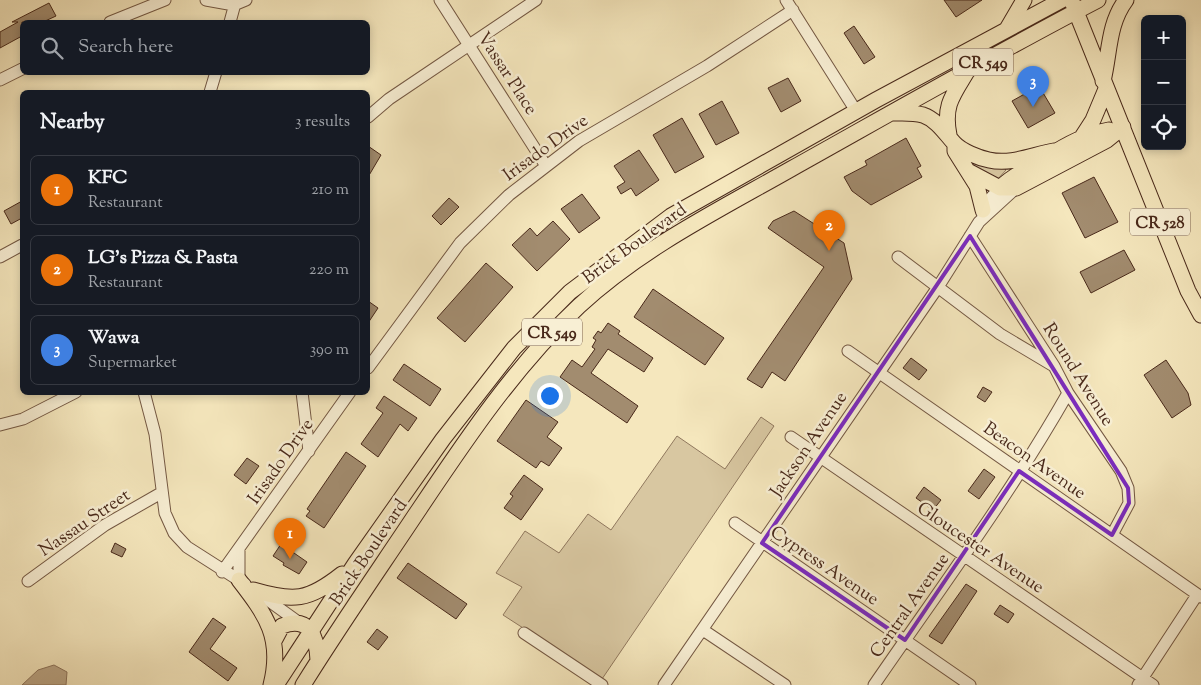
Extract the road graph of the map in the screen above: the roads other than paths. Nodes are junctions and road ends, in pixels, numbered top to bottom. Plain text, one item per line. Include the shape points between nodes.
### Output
1 (165, 0) edge
2 (206, 0) edge
3 (246, 0) edge
4 (440, 0) edge
5 (536, 0) edge
6 (786, 0) edge
7 (1024, 0) edge
8 (1062, 0) edge
9 (1098, 0) edge
10 (1126, 0) edge
11 (235, 3) edge
12 (1074, 6) edge
13 (793, 10) junction
14 (115, 20) edge
15 (231, 20) edge
16 (1007, 30) junction
17 (469, 45) junction
18 (20, 70) edge
19 (968, 70) junction
20 (215, 75) edge
21 (0, 80) edge
22 (1105, 85) junction
23 (211, 90) edge
24 (856, 111) junction
25 (889, 113) junction
26 (370, 115) edge
27 (1123, 127) junction
28 (1082, 137) junction
29 (952, 140) junction
30 (1054, 151) junction
31 (546, 166) junction
32 (968, 171) junction
33 (1000, 188) junction
34 (1016, 188) junction
35 (981, 216) junction
36 (970, 236) junction
37 (20, 246) edge
38 (0, 257) edge
39 (898, 257) dead end
40 (938, 287) junction
41 (1201, 315) edge
42 (848, 351) dead end
43 (370, 365) edge
44 (1054, 366) junction
45 (879, 372) junction
46 (1068, 393) junction
47 (70, 395) edge
48 (145, 395) edge
49 (302, 395) edge
50 (348, 395) edge
51 (0, 425) edge
52 (791, 437) dead end
53 (308, 451) junction
54 (820, 458) junction
55 (1019, 471) junction
56 (161, 493) junction
57 (735, 523) dead end
58 (1112, 535) junction
59 (762, 543) junction
60 (239, 549) junction
61 (964, 557) junction
62 (355, 564) junction
63 (222, 572) junction
64 (239, 580) junction
65 (28, 581) dead end
66 (253, 590) junction
67 (1199, 596) edge
68 (306, 627) junction
69 (703, 630) junction
70 (524, 633) dead end
71 (905, 640) junction
72 (274, 642) junction
73 (318, 660) junction
74 (1140, 682) edge
75 (271, 685) edge
76 (276, 685) edge
77 (302, 685) edge
78 (602, 685) edge
79 (664, 685) edge
80 (785, 685) edge
81 (874, 685) edge
82 (970, 685) edge
83 (1153, 685) edge

1 - 14 street
2 - 11 street
3 - 11 street
4 - 17 street, Vassar Place
5 - 17 street
6 - 13 street
7 - 16 main road
8 - 16 main road, Brick Boulevard / CR 549
9 - 12 main road, Brick Boulevard / CR 549
10 - 22 main road via 1110,35
11 - 15 street
12 - 19 main road, Brick Boulevard / CR 549
12 - 22 main road, CR 528
13 - 24 street
13 - 31 street, Irisado Drive via 707,66 579,141
16 - 24 main road, Brick Boulevard / CR 549
17 - 26 street
17 - 31 street, Vassar Place
18 - 21 street
19 - 25 main road, Brick Boulevard / CR 549
19 - 29 main road via 947,107 946,120
20 - 23 street
22 - 27 main road, CR 528
22 - 28 main road via 1094,120
24 - 62 main road, Brick Boulevard / CR 549 via 671,216 570,292 514,348 485,384
25 - 29 main road via 921,114
25 - 73 main road, Brick Boulevard / CR 549 via 699,219 619,272 579,306 527,360 466,441
27 - 28 main road, Jackson Avenue
27 - 34 main road, Jackson Avenue via 1107,140
27 - 41 main road, CR 528 via 1188,291
28 - 30 main road, Jackson Avenue
29 - 30 main road via 990,160 1030,158
29 - 32 main road
30 - 33 main road, Jackson Avenue via 1017,173
31 - 43 street, Irisado Drive via 460,243
32 - 33 main road
32 - 35 main road via 980,193
33 - 34 main road
33 - 35 street, Jackson Avenue
34 - 35 street, Jackson Avenue
35 - 36 street, Jackson Avenue
36 - 40 street, Jackson Avenue
36 - 44 street, Round Avenue
37 - 38 street
39 - 40 street
40 - 44 street via 1000,334
40 - 45 street, Jackson Avenue
42 - 45 street, Beacon Avenue
44 - 46 street, Round Avenue
45 - 54 street, Jackson Avenue
45 - 55 street, Beacon Avenue
46 - 55 street, Central Avenue
46 - 58 street, Round Avenue via 1121,471 1128,488 1129,503
47 - 51 street via 24,419
48 - 56 street via 155,434
49 - 53 street
50 - 53 street, Irisado Drive
52 - 54 street, Gloucester Avenue
53 - 60 street, Irisado Drive
54 - 59 street, Jackson Avenue
54 - 61 street, Gloucester Avenue
55 - 58 street, Beacon Avenue
55 - 61 street, Central Avenue
56 - 63 street via 174,533 187,547
56 - 65 street, Nassau Street via 105,525
57 - 59 street, Cypress Avenue
58 - 67 street, Beacon Avenue
59 - 69 street, Jackson Avenue
59 - 71 street, Cypress Avenue
60 - 63 street, Irisado Drive
60 - 64 street
61 - 71 street, Central Avenue
61 - 74 street, Gloucester Avenue
62 - 66 main road via 322,590 305,596 278,597
62 - 68 main road, Brick Boulevard / CR 549
63 - 64 street
64 - 66 street
64 - 72 main road via 261,609
66 - 68 street
67 - 74 street
68 - 72 main road via 293,623 282,626
68 - 73 main road via 317,645
68 - 76 main road, Brick Boulevard / CR 549
69 - 79 street, Jackson Avenue
69 - 80 street
70 - 78 street
71 - 81 street, Central Avenue
71 - 82 street, Cypress Avenue
72 - 75 main road
73 - 77 main road, Brick Boulevard / CR 549
74 - 83 street, Gloucester Avenue

